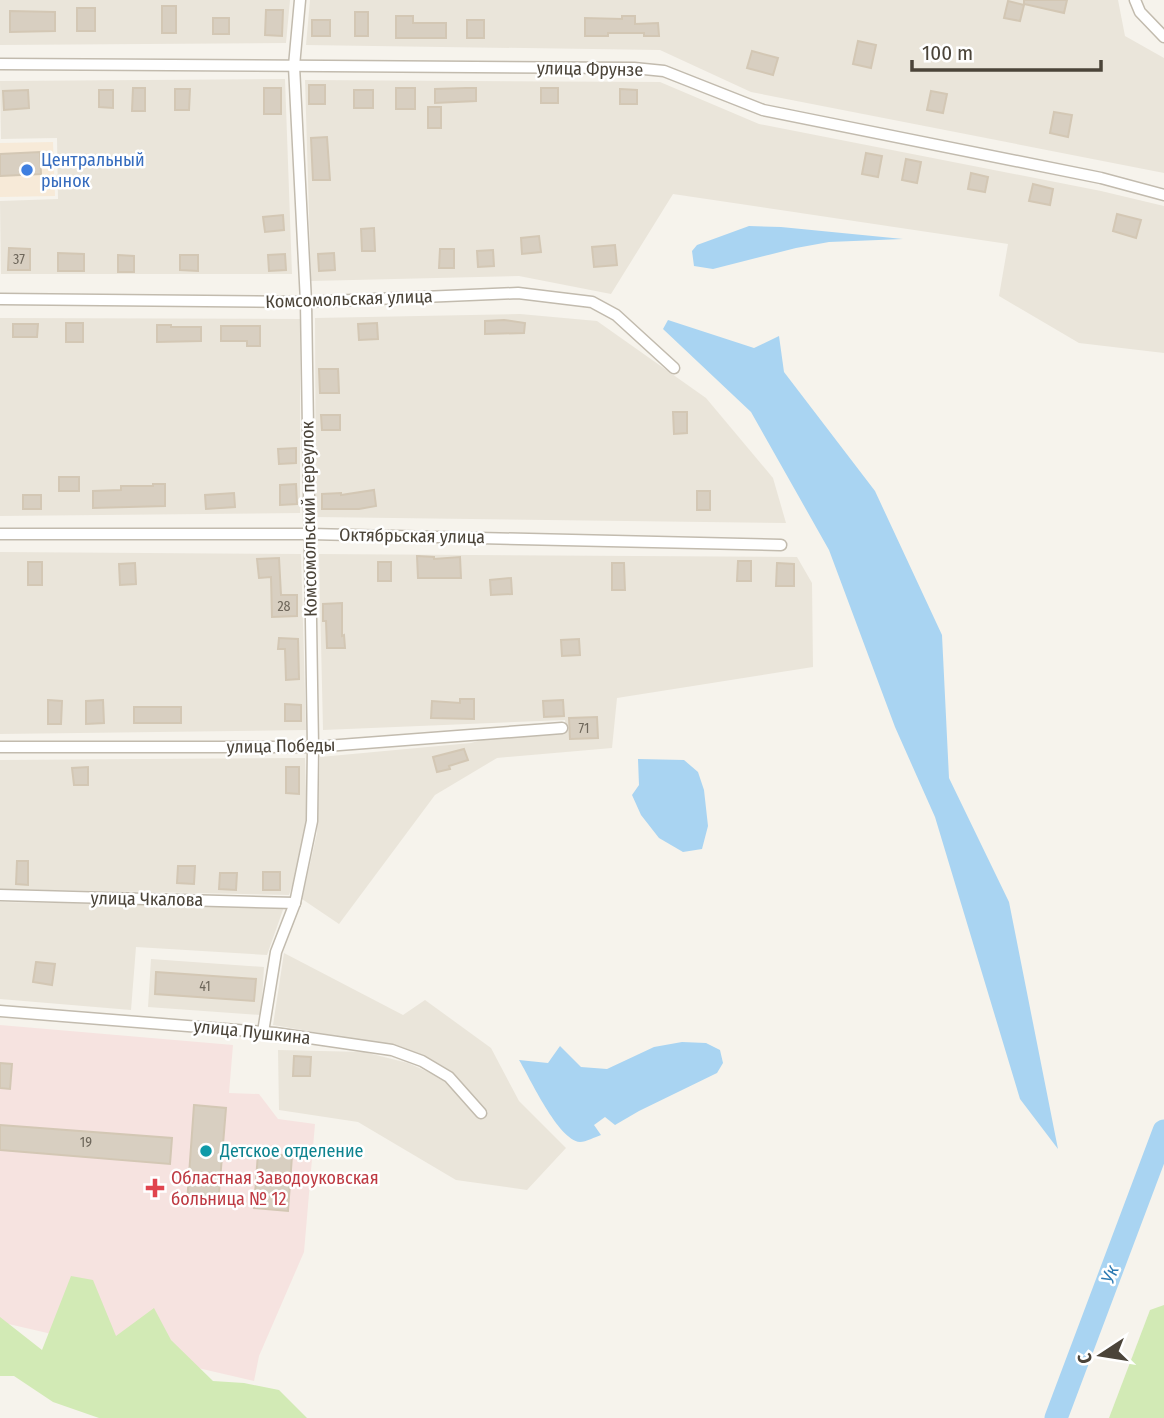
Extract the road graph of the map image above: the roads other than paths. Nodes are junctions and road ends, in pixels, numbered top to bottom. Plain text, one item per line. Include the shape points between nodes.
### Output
1 (300, 0) edge
2 (1135, 0) edge
3 (1164, 37) edge
4 (0, 64) edge
5 (294, 66) junction
6 (1164, 195) edge
7 (0, 299) edge
8 (306, 302) junction
9 (674, 368) dead end
10 (0, 534) edge
11 (310, 534) junction
12 (781, 545) dead end
13 (562, 728) dead end
14 (0, 747) edge
15 (313, 747) junction
16 (0, 895) edge
17 (295, 903) junction
18 (0, 1011) edge
19 (263, 1032) junction
20 (481, 1113) dead end

1 - 5 street, Комсомольский переулок
2 - 3 street
4 - 5 street, улица Фрунзе
5 - 6 street, улица Фрунзе via 664,71 763,110 1101,178
5 - 8 street, Комсомольский переулок
7 - 8 street, Комсомольская улица
8 - 9 street, Комсомольская улица via 518,293 592,302 616,315
8 - 11 street, Комсомольский переулок
10 - 11 street, Октябрьская улица
11 - 12 street, Октябрьская улица
11 - 15 street, Комсомольский переулок
13 - 15 street, улица Победы
14 - 15 street, улица Победы
15 - 17 street, Комсомольский переулок via 312,821
16 - 17 street, улица Чкалова
17 - 19 street, Комсомольский переулок via 276,952
18 - 19 street, улица Пушкина
19 - 20 street, улица Пушкина via 392,1050 422,1061 449,1077

